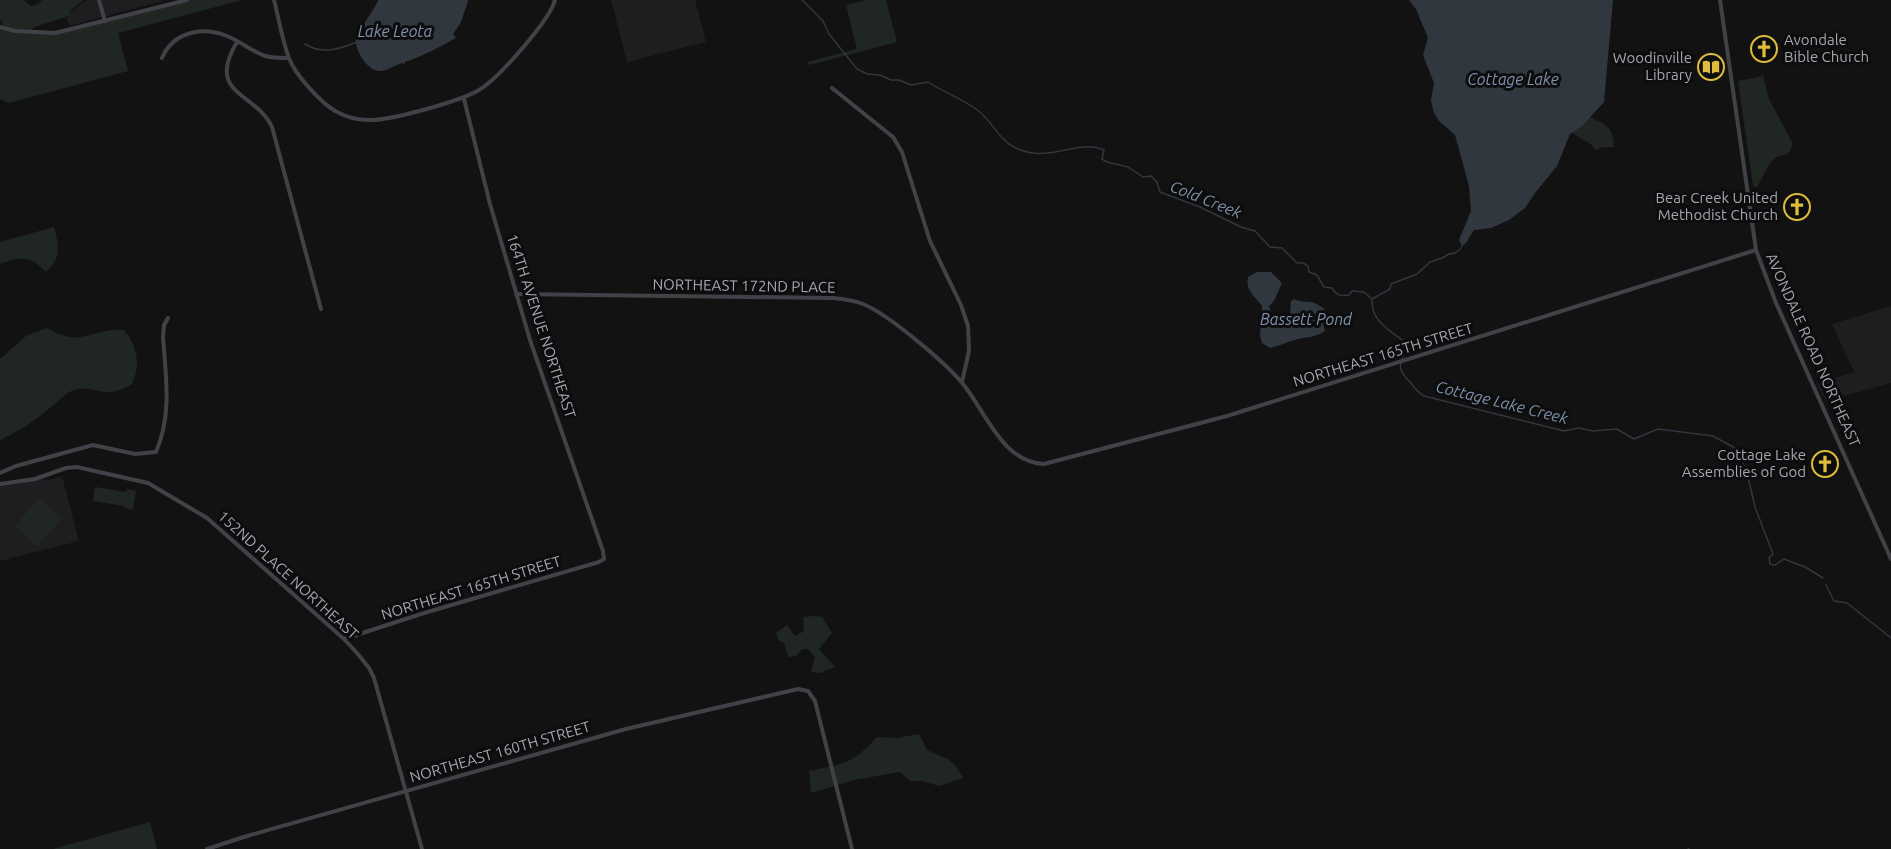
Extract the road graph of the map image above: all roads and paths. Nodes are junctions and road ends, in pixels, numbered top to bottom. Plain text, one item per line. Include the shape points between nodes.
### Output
1 (99, 0) edge
2 (187, 0) edge
3 (274, 0) edge
4 (555, 0) edge
5 (1720, 0) edge
6 (105, 21) junction
7 (0, 27) edge
8 (237, 42) junction
9 (162, 58) dead end
10 (288, 58) junction
11 (832, 88) dead end
12 (464, 99) junction
13 (1756, 250) junction
14 (516, 294) junction
15 (321, 309) dead end
16 (168, 318) dead end
17 (962, 382) junction
18 (1015, 453) joint
19 (0, 473) edge
20 (0, 484) edge
21 (604, 559) joint
22 (1891, 559) edge
23 (344, 639) junction
24 (407, 791) junction
25 (207, 849) edge
26 (422, 849) edge
27 (852, 849) edge

1 - 6 street
2 - 6 street
3 - 10 street
4 - 12 street via 552,9 498,75
5 - 13 street, AVONDALE ROAD NORTHEAST
6 - 7 street via 45,34
8 - 9 street via 224,34 190,32 172,43
8 - 10 street via 263,55
8 - 15 street via 228,62 230,84 261,111 272,127
10 - 12 street via 330,107 349,117 379,120
11 - 17 street via 893,137 902,152 930,241 966,317 970,342
12 - 14 street, 164TH AVENUE NORTHEAST
13 - 18 street, NORTHEAST 165TH STREET via 1227,416 1060,461 1038,464
13 - 22 street, AVONDALE ROAD NORTHEAST
14 - 17 street, NORTHEAST 172ND PLACE via 854,301 885,318
14 - 21 street, 164TH AVENUE NORTHEAST
16 - 19 street via 163,338 167,412 156,452 135,454 93,445 16,465
17 - 18 street, NORTHEAST 172ND PLACE
20 - 23 street, 152ND PLACE NORTHEAST via 40,478 70,467 147,483 207,518
21 - 23 street, NORTHEAST 165TH STREET
23 - 24 street, 152ND PLACE NORTHEAST via 369,668
24 - 25 street, NORTHEAST 160TH STREET
24 - 26 street
24 - 27 street, NORTHEAST 160TH STREET via 626,729 803,689 815,701

